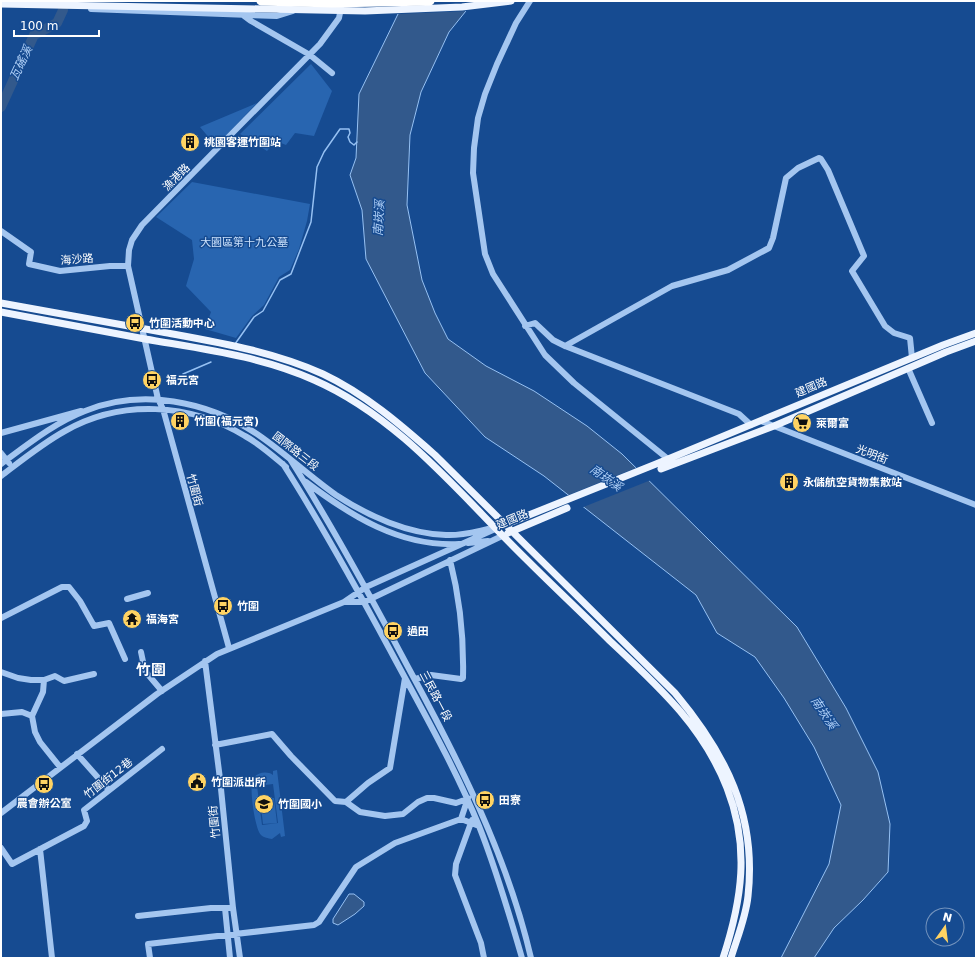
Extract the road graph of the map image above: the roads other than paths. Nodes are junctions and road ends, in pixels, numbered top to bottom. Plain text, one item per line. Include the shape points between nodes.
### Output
1 (261, 1) edge
2 (430, 1) edge
3 (511, 1) edge
4 (530, 1) edge
5 (1, 4) edge
6 (341, 4) edge
7 (243, 15) junction
8 (310, 55) junction
9 (332, 73) dead end
10 (1, 231) edge
11 (128, 266) junction
12 (1, 303) edge
13 (1, 312) edge
14 (525, 326) junction
15 (142, 328) junction
16 (976, 333) edge
17 (144, 339) junction
18 (976, 342) edge
19 (565, 346) junction
20 (912, 358) junction
21 (908, 368) junction
22 (160, 404) junction
23 (84, 411) junction
24 (761, 420) junction
25 (932, 423) dead end
26 (751, 425) junction
27 (774, 426) junction
28 (1, 433) edge
29 (1, 453) edge
30 (290, 459) junction
31 (668, 460) junction
32 (4, 462) edge
33 (283, 464) junction
34 (658, 467) junction
35 (12, 468) junction
36 (1, 476) edge
37 (303, 480) junction
38 (976, 505) edge
39 (566, 508) dead end
40 (504, 525) junction
41 (495, 528) junction
42 (511, 532) junction
43 (502, 536) junction
44 (488, 541) junction
45 (464, 543) junction
46 (450, 560) junction
47 (366, 587) junction
48 (358, 591) junction
49 (148, 593) dead end
50 (372, 598) junction
51 (127, 599) dead end
52 (344, 602) junction
53 (364, 602) junction
54 (1, 618) edge
55 (229, 648) junction
56 (141, 652) dead end
57 (125, 659) dead end
58 (205, 661) junction
59 (1, 672) edge
60 (94, 674) dead end
61 (405, 678) junction
62 (415, 679) junction
63 (44, 680) junction
64 (162, 691) junction
65 (1, 714) edge
66 (32, 716) junction
67 (215, 745) junction
68 (162, 749) dead end
69 (77, 754) junction
70 (60, 767) junction
71 (109, 790) junction
72 (475, 796) junction
73 (467, 799) junction
74 (346, 802) junction
75 (1, 813) edge
76 (474, 815) junction
77 (460, 819) junction
78 (471, 823) junction
79 (478, 826) junction
80 (1, 848) edge
81 (40, 849) junction
82 (225, 908) junction
83 (233, 908) junction
84 (138, 916) dead end
85 (238, 934) junction
86 (228, 935) junction
87 (52, 958) edge
88 (150, 958) edge
89 (230, 958) edge
90 (240, 958) edge
91 (484, 958) edge
92 (522, 958) edge
93 (531, 958) edge
94 (723, 958) edge
95 (731, 958) edge

1 - 2 highway
3 - 5 main road via 462,7 365,11
4 - 14 street via 516,23 485,94 476,133 473,172 485,254 493,274
5 - 7 street
6 - 7 street via 307,7 277,16
6 - 8 street, 漁港路 via 339,18
7 - 8 street
8 - 9 street
8 - 11 street, 漁港路 via 142,225 132,240
10 - 11 street, 海沙路 via 31,252 29,264 60,271
11 - 15 street, 漁港路
12 - 15 main road
13 - 17 main road
14 - 19 street via 535,323 553,340
14 - 31 street via 545,355 574,383
15 - 17 street, 漁港路
15 - 40 main road via 244,348 303,366 340,384 403,426
16 - 20 main road, 建國路
17 - 22 street, 漁港路
17 - 41 main road via 264,362 309,378 343,394 406,440
18 - 21 main road, 建國路
19 - 20 street via 672,286 728,270 769,248 786,178 798,168 819,158 828,170 864,256 852,271 885,326 894,333 910,338
19 - 26 street via 739,414
20 - 24 main road, 建國路
21 - 25 street
21 - 27 main road, 建國路
22 - 23 street, 國際路三段 via 133,400
22 - 30 street, 國際路三段 via 194,406 222,415 258,434
22 - 33 street, 國際路三段 via 233,429
22 - 35 street, 國際路三段 via 85,421 65,431
22 - 55 street, 竹圍街
23 - 28 street
23 - 32 street, 國際路三段 via 52,428
24 - 26 main road, 建國路
24 - 27 street, 光明街
26 - 31 main road, 建國路
27 - 34 main road, 建國路
27 - 38 street, 光明街
29 - 32 street
30 - 37 street, 三民路一段
30 - 41 street, 國際路三段 via 350,503 401,526 447,536
31 - 34 main road, 建國路
32 - 35 street
33 - 37 street, 國際路三段
33 - 48 street, 三民路一段
34 - 40 main road, 建國路
35 - 36 street, 國際路三段
37 - 45 street, 國際路三段 via 356,518 382,530 422,541
37 - 47 street, 三民路一段
39 - 42 main road, 建國路
40 - 41 street, 建國路
40 - 42 main road
41 - 43 main road
41 - 45 street
42 - 43 main road, 建國路
42 - 95 main road via 675,693 697,719 722,758 742,808 750,857 747,904
43 - 44 street, 建國路
43 - 94 main road via 661,689 691,723 714,760 727,789 737,825 741,856 740,897
44 - 45 street, 國際路三段
44 - 46 street
45 - 47 street
46 - 50 street
46 - 62 street via 458,589 464,647 463,678 431,675
47 - 48 street
47 - 50 street, 三民路一段
48 - 52 street
48 - 53 street, 三民路一段
49 - 51 street
50 - 53 street
50 - 62 street, 三民路一段
52 - 53 street
52 - 55 street
53 - 61 street, 三民路一段
54 - 57 street via 62,587 69,587 94,626 109,623
55 - 58 street
56 - 64 street via 145,671
58 - 64 street
58 - 67 street, 竹圍街
59 - 63 street via 18,678
60 - 63 street via 64,681 55,676
61 - 73 street, 三民路一段
61 - 74 street via 390,768
62 - 72 street, 三民路一段
63 - 66 street via 43,692
64 - 69 street
65 - 66 street via 22,712
66 - 70 street via 40,742
67 - 74 street via 272,734 335,801
67 - 83 street, 竹圍街
68 - 71 street, 竹圍街12巷
69 - 70 street
69 - 71 street
70 - 75 street
71 - 81 street, 竹圍街12巷 via 84,810 87,821 84,826
72 - 73 street
72 - 93 street, 三民路一段 via 515,900
73 - 74 street via 456,803 427,798 403,814 385,816 360,812
73 - 76 street, 三民路一段
73 - 77 street
76 - 78 street
76 - 79 street, 三民路一段
77 - 78 street
77 - 85 street via 395,843 356,867 319,922 314,925
78 - 79 street
78 - 91 street via 456,864 455,875 481,943
79 - 92 street, 三民路一段 via 506,903
80 - 81 street, 竹圍街12巷 via 12,864
81 - 87 street
82 - 83 street
82 - 84 street
82 - 86 street
83 - 85 street, 竹圍街
85 - 86 street
85 - 90 street, 竹圍街
86 - 88 street via 148,944
86 - 89 street

